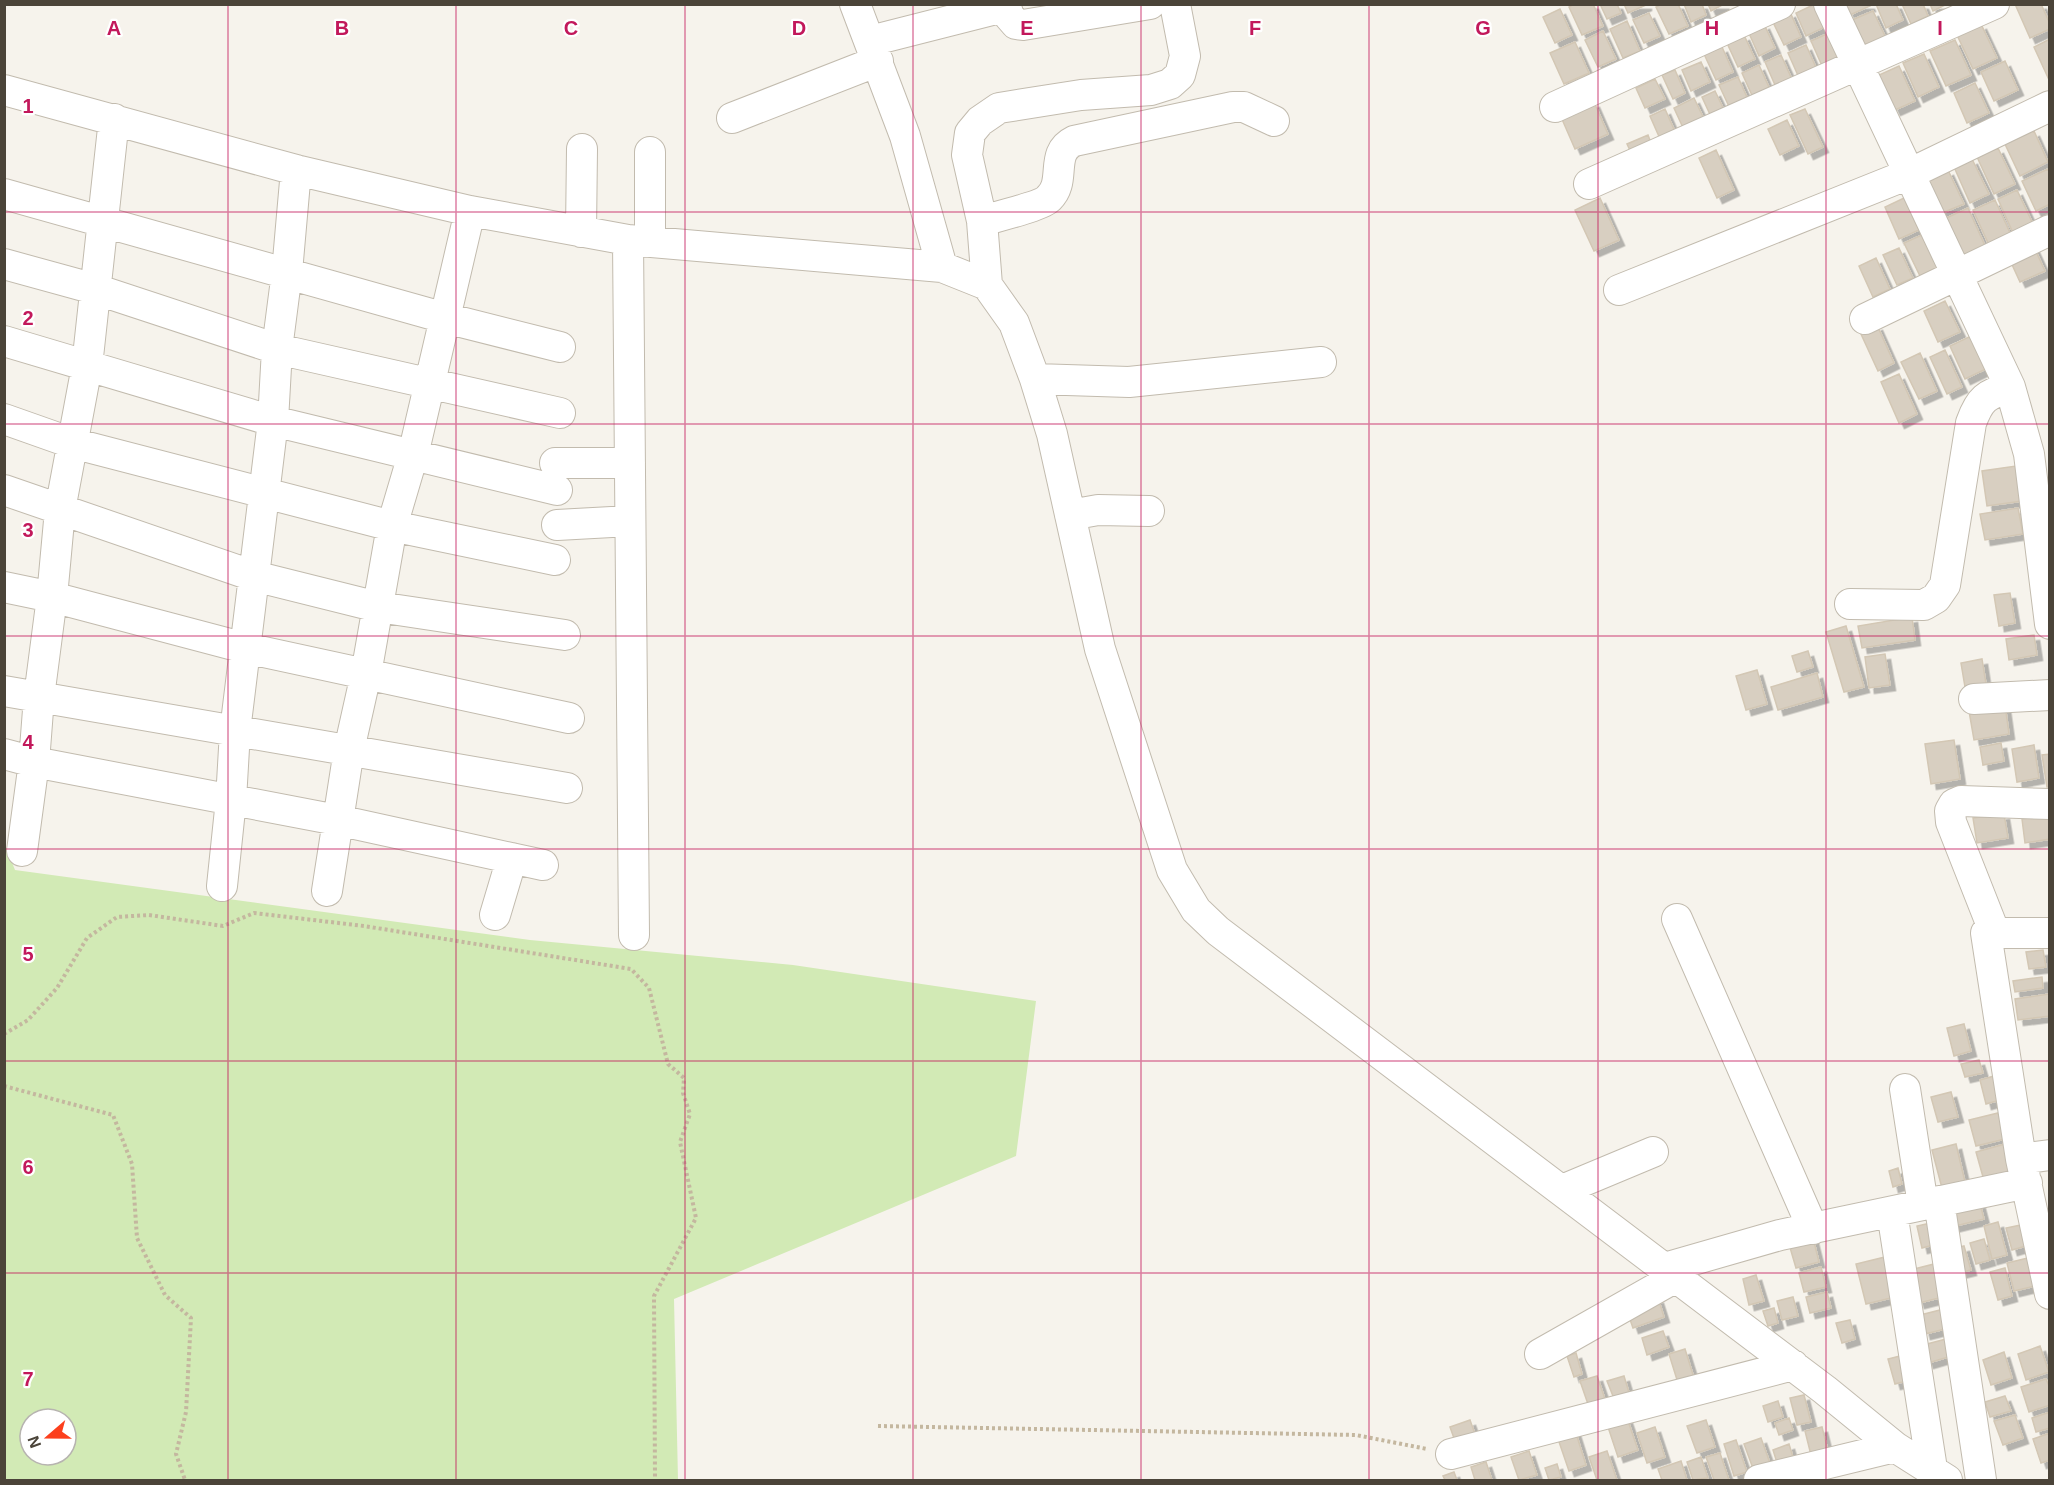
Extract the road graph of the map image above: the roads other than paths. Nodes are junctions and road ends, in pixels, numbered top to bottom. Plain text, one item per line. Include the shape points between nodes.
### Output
1 (855, 4) edge
2 (1000, 4) edge
3 (1005, 4) edge
4 (1150, 4) edge
5 (1175, 4) edge
6 (1780, 4) edge
7 (1829, 4) edge
8 (1994, 4) edge
9 (874, 51) junction
10 (1858, 65) junction
11 (4, 90) edge
12 (2049, 106) edge
13 (1555, 107) dead end
14 (732, 118) dead end
15 (114, 119) junction
16 (1274, 121) dead end
17 (582, 148) dead end
18 (650, 152) dead end
19 (296, 170) junction
20 (1909, 174) junction
21 (1589, 184) dead end
22 (4, 194) edge
23 (470, 211) junction
24 (982, 221) junction
25 (103, 223) junction
26 (2049, 230) edge
27 (581, 232) junction
28 (639, 241) junction
29 (4, 264) edge
30 (942, 267) junction
31 (287, 272) junction
32 (1957, 276) junction
33 (987, 285) junction
34 (95, 289) junction
35 (1619, 290) dead end
36 (445, 318) junction
37 (1864, 320) dead end
38 (4, 341) edge
39 (560, 347) dead end
40 (277, 349) junction
41 (1321, 362) dead end
42 (87, 366) junction
43 (1035, 379) junction
44 (429, 383) junction
45 (2010, 387) junction
46 (560, 412) dead end
47 (4, 420) edge
48 (273, 421) junction
49 (72, 443) junction
50 (413, 455) junction
51 (630, 463) junction
52 (4, 490) edge
53 (263, 493) junction
54 (60, 510) junction
55 (1149, 511) dead end
56 (1070, 516) junction
57 (630, 521) junction
58 (557, 525) dead end
59 (392, 526) junction
60 (555, 560) dead end
61 (254, 576) junction
62 (4, 587) edge
63 (2047, 593) edge
64 (52, 597) junction
65 (1850, 604) dead end
66 (378, 607) junction
67 (2049, 624) edge
68 (565, 635) dead end
69 (245, 648) junction
70 (366, 674) junction
71 (4, 691) edge
72 (2049, 695) edge
73 (39, 697) junction
74 (1974, 699) dead end
75 (569, 718) dead end
76 (235, 731) junction
77 (349, 750) junction
78 (4, 754) edge
79 (34, 762) junction
80 (567, 788) dead end
81 (231, 800) junction
82 (2049, 804) edge
83 (337, 820) junction
84 (22, 850) dead end
85 (512, 858) junction
86 (543, 865) dead end
87 (222, 886) dead end
88 (327, 891) dead end
89 (495, 915) dead end
90 (1677, 919) dead end
91 (1994, 931) junction
92 (2049, 933) edge
93 (634, 935) dead end
94 (1905, 1089) dead end
95 (1653, 1152) dead end
96 (2032, 1166) edge
97 (1562, 1190) junction
98 (1931, 1203) junction
99 (1892, 1212) junction
100 (1813, 1229) junction
101 (1670, 1273) junction
102 (2049, 1294) edge
103 (1540, 1354) dead end
104 (1793, 1365) junction
105 (1895, 1447) junction
106 (1451, 1454) road end
107 (1940, 1475) edge
108 (1759, 1480) edge
109 (1981, 1480) edge

1 - 9 street
2 - 9 street via 996,9
3 - 4 street via 1016,24 1023,26
5 - 24 street via 1185,56 1180,75 1170,84 1151,90 1081,95 999,108 970,133 967,155
6 - 13 street
7 - 10 street
8 - 10 street
9 - 14 street
9 - 30 street via 905,136
10 - 20 street
10 - 21 street
11 - 15 street
12 - 20 street
15 - 19 street
15 - 25 street
16 - 24 street via 1233,106 1074,141 1061,152 1055,191 1048,201
17 - 27 street
18 - 28 street
19 - 23 street
19 - 31 street
20 - 32 street
20 - 35 street
22 - 25 street
23 - 27 street
23 - 36 street
24 - 33 street
25 - 31 street
25 - 34 street
26 - 32 street
27 - 28 street
28 - 30 street
28 - 51 street
29 - 34 street
30 - 33 street
31 - 36 street
31 - 40 street
32 - 37 street
32 - 45 street
33 - 43 street via 1014,323
34 - 40 street
34 - 42 street
36 - 39 street
36 - 44 street
38 - 42 street
40 - 44 street
40 - 48 street
41 - 43 street via 1129,382
42 - 48 street
42 - 49 street
43 - 56 street
44 - 46 street
44 - 50 street
45 - 63 street via 2029,454
45 - 65 street via 1989,393 1977,405 1945,585 1936,598 1924,605
47 - 49 street
48 - 50 street
48 - 53 street
49 - 53 street
49 - 54 street
50 - 51 street via 556,477
50 - 59 street
51 - 57 street
52 - 54 street
53 - 59 street
53 - 61 street
54 - 61 street
54 - 64 street
55 - 56 street via 1098,510
56 - 97 street via 1100,649 1172,870 1196,910 1218,931
57 - 58 street
57 - 93 street
59 - 60 street
59 - 66 street
61 - 66 street
61 - 69 street
62 - 64 street
63 - 67 street
64 - 69 street
64 - 73 street
66 - 68 street
66 - 70 street
69 - 70 street
69 - 76 street
70 - 75 street
70 - 77 street
71 - 73 street
72 - 74 street
73 - 76 street
73 - 79 street
76 - 77 street
76 - 81 street
77 - 80 street
77 - 83 street
78 - 79 street
79 - 81 street
79 - 84 street
81 - 83 street
81 - 87 street
82 - 91 street via 1961,801 1950,811
83 - 85 street
83 - 88 street
85 - 86 street
85 - 89 street
90 - 100 street
91 - 92 street
91 - 96 street via 1986,933
94 - 98 street
95 - 97 street
96 - 98 street
96 - 102 street
97 - 101 street
98 - 99 street
98 - 109 street
99 - 100 street
99 - 107 street
100 - 101 street via 1780,1235
101 - 103 street
101 - 104 street
104 - 105 street
104 - 106 street
105 - 107 street
105 - 108 street

